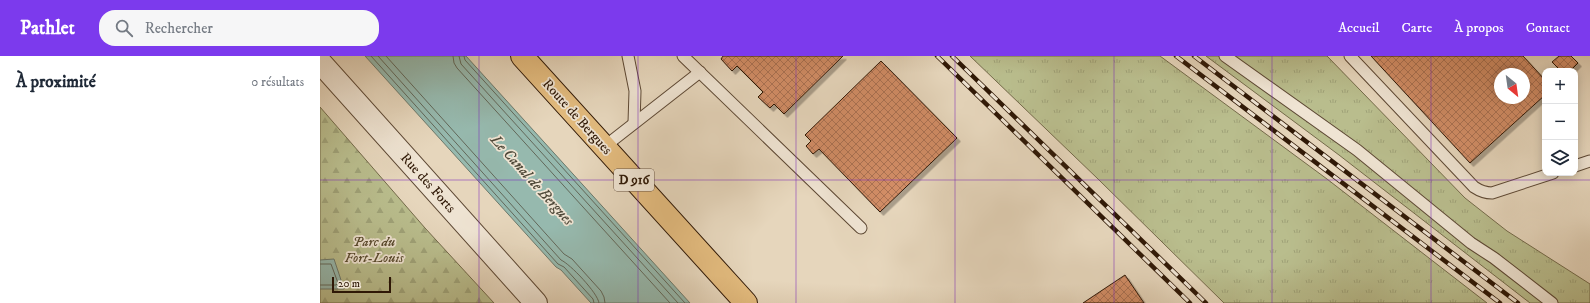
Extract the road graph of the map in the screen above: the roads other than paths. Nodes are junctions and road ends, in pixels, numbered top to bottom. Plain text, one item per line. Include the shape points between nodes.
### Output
1 (522, 56) edge
2 (628, 56) edge
3 (684, 56) edge
4 (1225, 56) edge
5 (1350, 56) edge
6 (320, 62) edge
7 (700, 72) junction
8 (634, 123) junction
9 (604, 147) junction
10 (1590, 161) edge
11 (1578, 165) edge
12 (1544, 176) edge
13 (861, 228) dead end
14 (536, 303) edge
15 (746, 303) edge
16 (1552, 303) edge

1 - 9 main road, Route de Bergues / D 916
2 - 8 lane via 635,91
3 - 7 lane
4 - 16 lane via 1357,150 1471,243
5 - 12 lane via 1474,187 1492,193
6 - 14 street, Rue des Forts
7 - 8 lane
7 - 13 lane
8 - 9 lane
9 - 15 main road, Route de Bergues / D 916
10 - 11 lane

